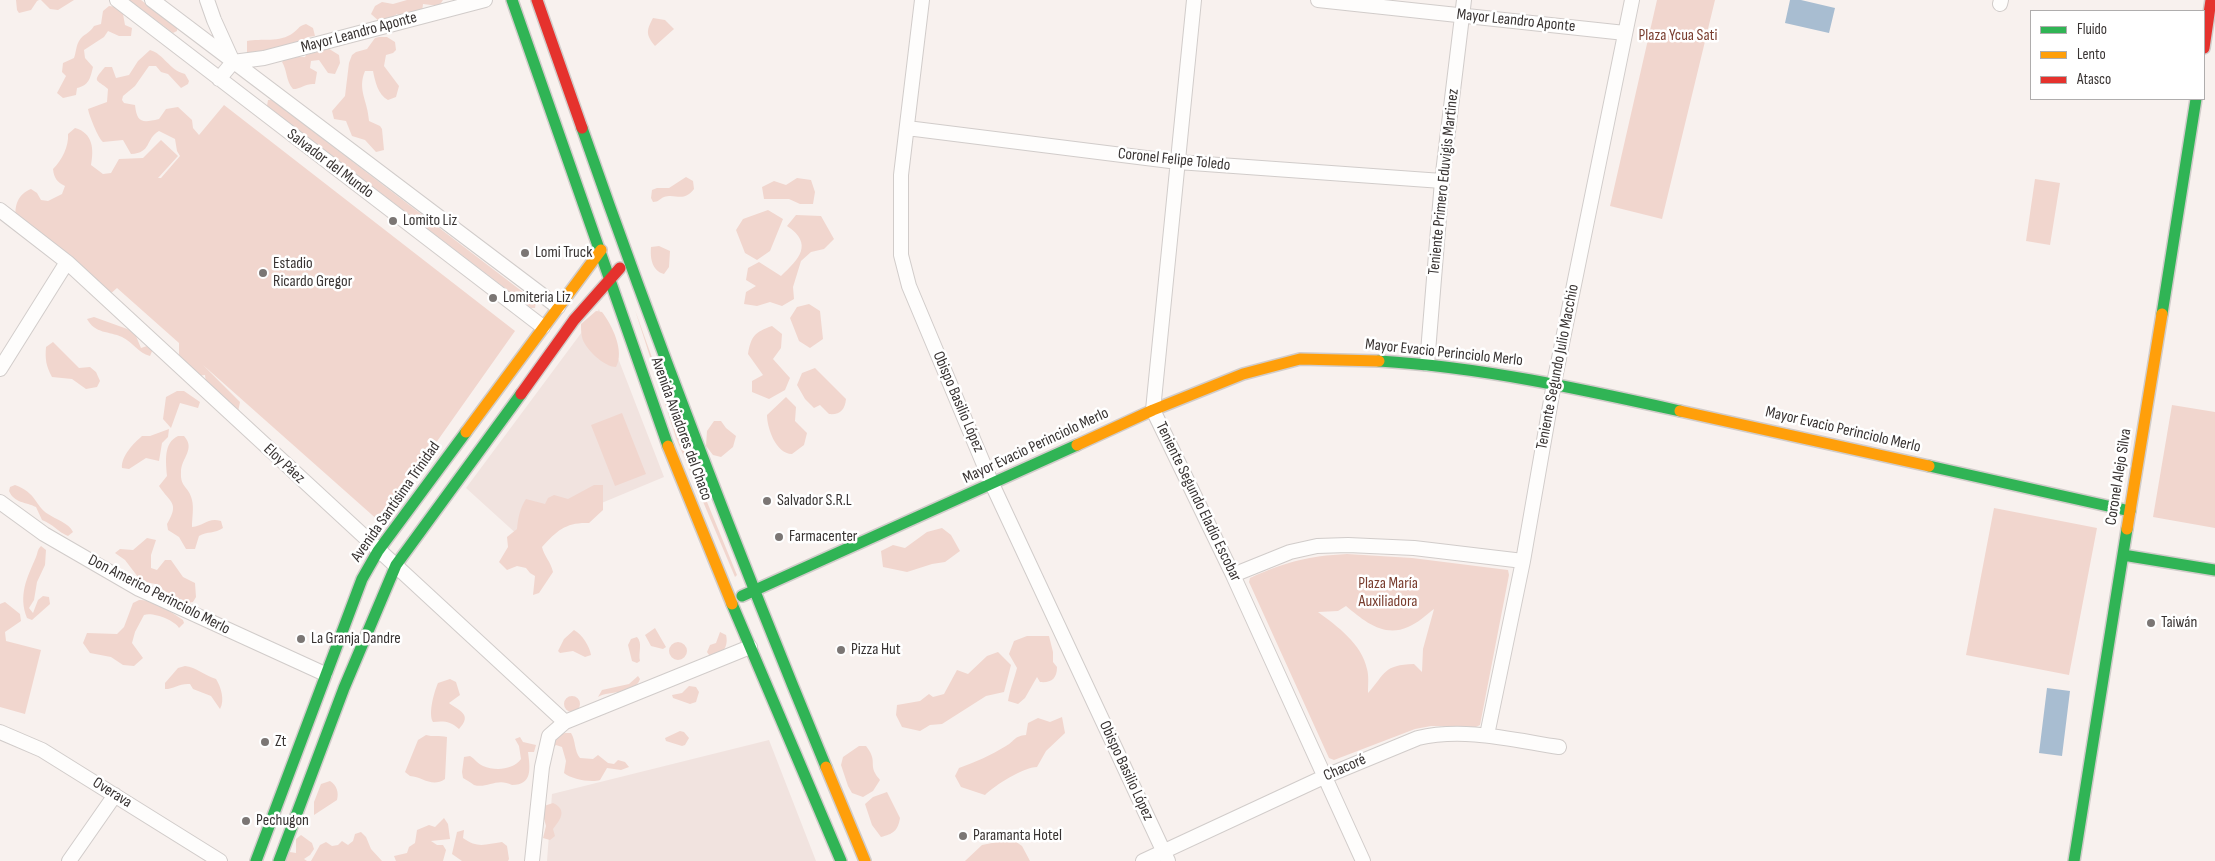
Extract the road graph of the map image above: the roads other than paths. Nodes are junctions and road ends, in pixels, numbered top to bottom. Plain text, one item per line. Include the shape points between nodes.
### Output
1 (117, 0) edge
2 (152, 0) edge
3 (207, 0) edge
4 (485, 0) edge
5 (512, 0) edge
6 (537, 0) edge
7 (922, 0) edge
8 (1194, 0) edge
9 (1318, 0) edge
10 (1464, 0) edge
11 (1632, 0) edge
12 (2211, 0) edge
13 (1463, 16) junction
14 (1625, 33) junction
15 (2205, 41) edge
16 (233, 62) junction
17 (219, 79) junction
18 (2196, 100) edge
19 (907, 128) junction
20 (1178, 162) junction
21 (1442, 181) junction
22 (0, 210) edge
23 (600, 250) junction
24 (628, 260) junction
25 (67, 262) junction
26 (609, 280) junction
27 (591, 298) junction
28 (558, 307) junction
29 (620, 310) junction
30 (543, 327) junction
31 (1427, 364) junction
32 (0, 369) edge
33 (1554, 383) junction
34 (1153, 410) junction
35 (992, 484) junction
36 (0, 502) edge
37 (2130, 511) junction
38 (378, 551) junction
39 (2122, 555) junction
40 (1523, 561) junction
41 (396, 566) junction
42 (2215, 570) edge
43 (1233, 575) junction
44 (755, 591) junction
45 (731, 601) junction
46 (750, 647) junction
47 (324, 674) junction
48 (565, 722) junction
49 (0, 732) edge
50 (1487, 735) junction
51 (1559, 747) dead end
52 (1326, 776) junction
53 (115, 795) junction
54 (1166, 856) edge
55 (69, 861) edge
56 (220, 861) edge
57 (256, 861) edge
58 (279, 861) edge
59 (532, 861) edge
60 (841, 861) edge
61 (866, 861) edge
62 (1143, 861) edge
63 (1364, 861) edge
64 (2074, 861) edge

1 - 17 street, Salvador del Mundo
2 - 16 street, Salvador del Mundo
3 - 16 street
4 - 16 street, Mayor Leandro Aponte via 264,58
5 - 23 main road, Avenida Aviadores del Chaco
6 - 24 main road, Avenida Aviadores del Chaco
7 - 19 street, Obispo Basilio López
8 - 20 street, Teniente Segundo Eladio Escobar
9 - 13 street, Mayor Leandro Aponte
10 - 13 street, Teniente Primero Eduvigis Martinez
11 - 14 street, Teniente Segundo Julio Macchio
12 - 15 main road
13 - 14 street, Mayor Leandro Aponte
13 - 21 street, Teniente Primero Eduvigis Martinez
14 - 33 street, Teniente Segundo Julio Macchio
16 - 17 street
16 - 28 street, Salvador del Mundo
17 - 30 street, Salvador del Mundo
18 - 37 main road, Coronel Alejo Silva
19 - 20 street, Coronel Felipe Toledo
19 - 35 street, Obispo Basilio López via 902,175 901,255 909,286
20 - 21 street, Coronel Felipe Toledo
20 - 34 street, Teniente Segundo Eladio Escobar
21 - 31 street, Teniente Primero Eduvigis Martinez
22 - 25 street, Eloy Páez
23 - 26 main road, Avenida Aviadores del Chaco
23 - 28 main road, Avenida Santísima Trinidad
24 - 26 main road
24 - 44 main road, Avenida Aviadores del Chaco
25 - 32 street
25 - 38 street, Eloy Páez
26 - 27 main road
26 - 29 main road, Avenida Aviadores del Chaco
27 - 29 main road via 607,297
27 - 41 main road
28 - 30 main road, Avenida Santísima Trinidad
29 - 45 main road, Avenida Aviadores del Chaco via 663,434
30 - 38 main road, Avenida Santísima Trinidad
31 - 33 main road, Mayor Evacio Perinciolo Merlo
31 - 34 main road, Mayor Evacio Perinciolo Merlo via 1300,359 1243,374
33 - 37 main road, Mayor Evacio Perinciolo Merlo
33 - 40 street, Teniente Segundo Julio Macchio
34 - 35 main road, Mayor Evacio Perinciolo Merlo
34 - 43 street, Teniente Segundo Eladio Escobar
35 - 44 main road, Mayor Evacio Perinciolo Merlo
35 - 54 street, Obispo Basilio López
36 - 47 street, Don Americo Perinciolo Merlo via 44,534 139,589
37 - 39 main road, Coronel Alejo Silva
38 - 41 street, Eloy Páez
38 - 47 main road, Avenida Santísima Trinidad via 362,579
39 - 42 main road
39 - 64 main road, Coronel Alejo Silva
40 - 43 street via 1414,548 1317,546 1290,552
40 - 50 street, Teniente Segundo Julio Macchio
41 - 48 street, Eloy Páez
41 - 58 main road via 344,688
43 - 52 street, Teniente Segundo Eladio Escobar
44 - 45 main road, Mayor Evacio Perinciolo Merlo
44 - 61 main road, Avenida Aviadores del Chaco
45 - 46 main road, Avenida Aviadores del Chaco
46 - 48 street
46 - 60 main road, Avenida Aviadores del Chaco
47 - 57 main road, Avenida Santísima Trinidad
48 - 59 street via 549,736 543,759
49 - 53 street, Overava via 42,750
50 - 51 street, Chacoré
50 - 52 street, Chacoré via 1426,736
52 - 54 street, Chacoré
52 - 63 street, Teniente Segundo Eladio Escobar
53 - 55 street
53 - 56 street, Overava
54 - 62 street, Chacoré

